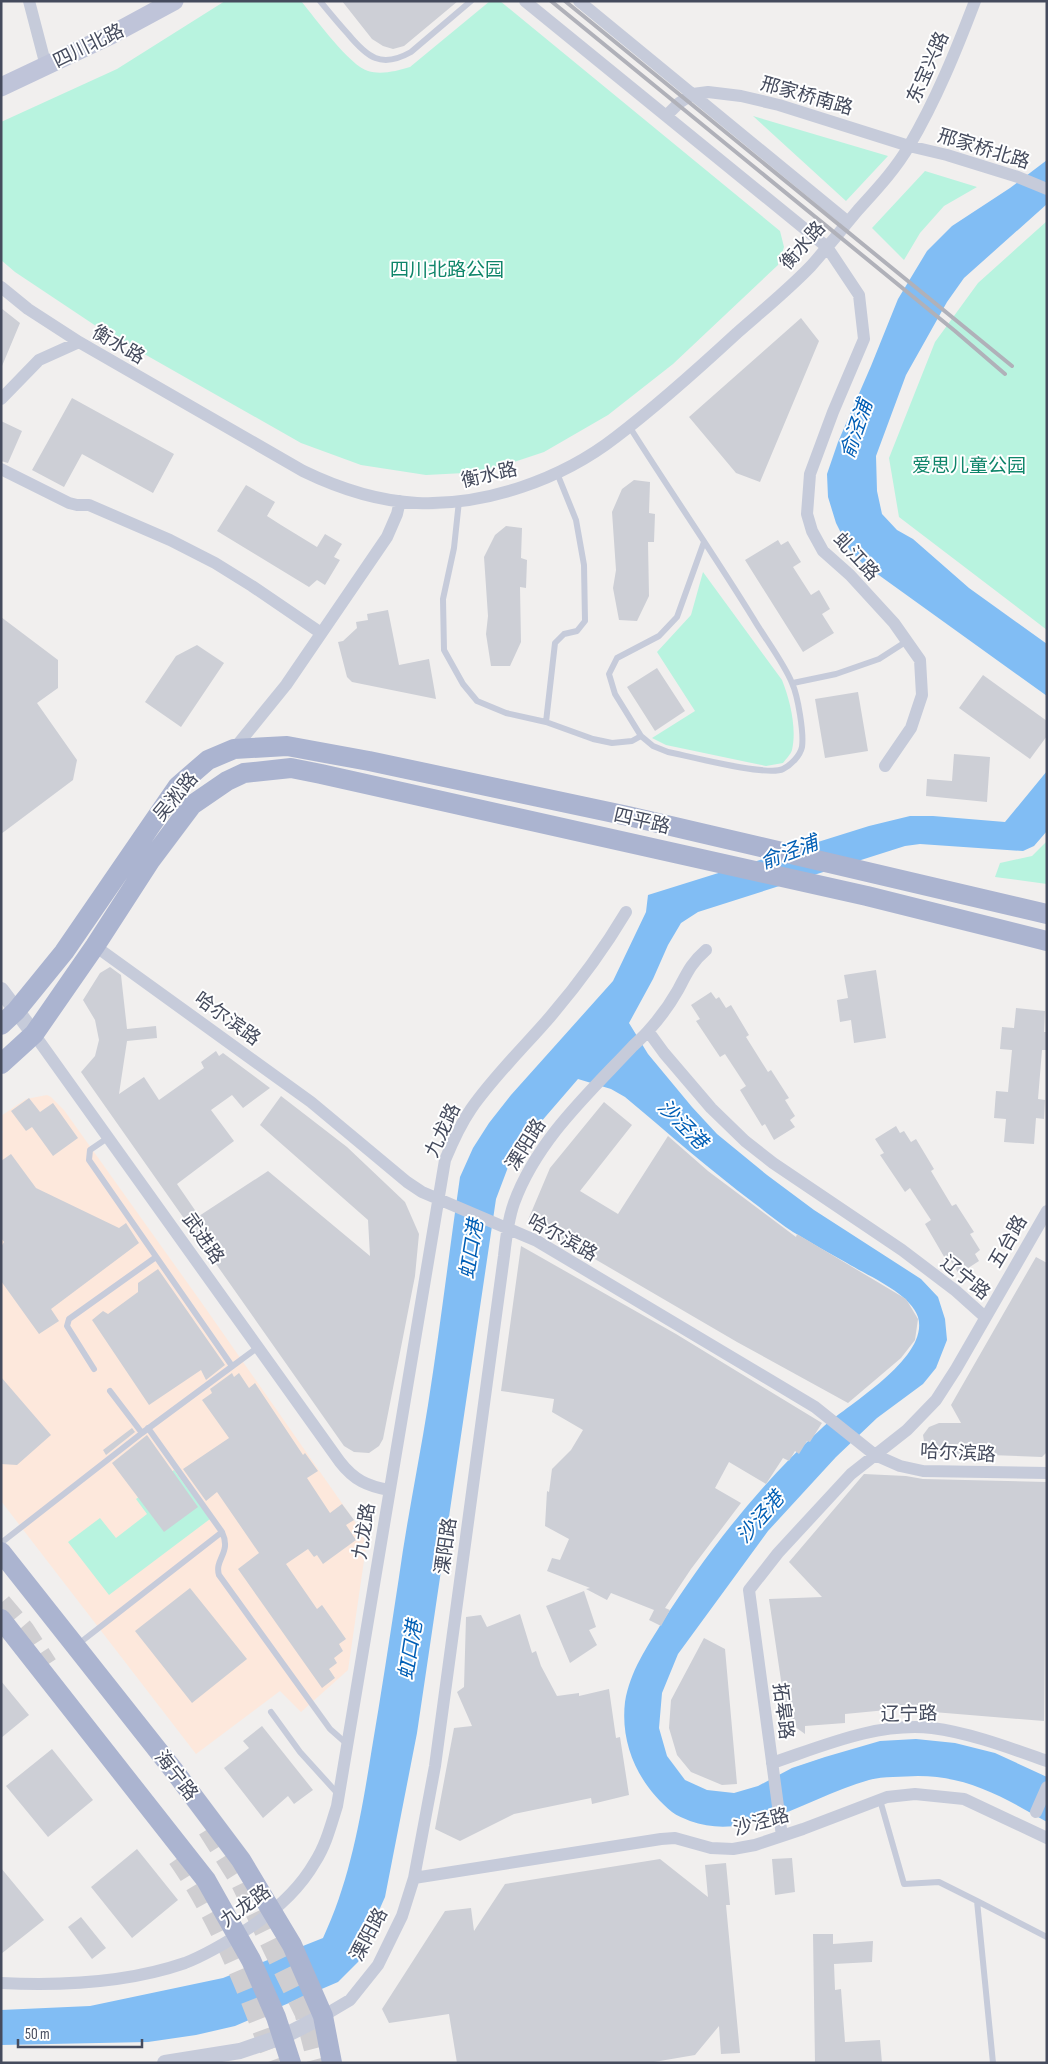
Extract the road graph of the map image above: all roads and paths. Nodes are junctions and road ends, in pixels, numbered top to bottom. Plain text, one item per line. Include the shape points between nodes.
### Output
1 (29, 1) edge
2 (174, 1) edge
3 (320, 1) edge
4 (471, 1) edge
5 (525, 1) edge
6 (579, 1) edge
7 (974, 1) edge
8 (46, 66) junction
9 (1, 87) edge
10 (693, 94) junction
11 (666, 116) junction
12 (909, 146) junction
13 (1047, 189) edge
14 (848, 222) junction
15 (826, 247) junction
16 (1, 287) edge
17 (78, 342) junction
18 (1, 399) edge
19 (629, 426) junction
20 (1, 469) edge
21 (557, 473) junction
22 (400, 501) junction
23 (459, 501) junction
24 (704, 542) junction
25 (321, 633) junction
26 (907, 641) junction
27 (792, 684) junction
28 (546, 722) junction
29 (641, 736) junction
30 (234, 749) junction
31 (885, 766) dead end
32 (244, 774) joint
33 (626, 912) dead end
34 (1047, 914) edge
35 (1047, 941) edge
36 (95, 946) junction
37 (706, 950) dead end
38 (1, 990) edge
39 (8, 1018) edge
40 (34, 1034) junction
41 (644, 1035) junction
42 (1, 1064) edge
43 (109, 1137) junction
44 (437, 1200) junction
45 (1047, 1211) edge
46 (502, 1226) junction
47 (156, 1257) junction
48 (985, 1317) junction
49 (258, 1348) junction
50 (232, 1366) junction
51 (94, 1369) dead end
52 (110, 1391) dead end
53 (148, 1428) junction
54 (142, 1433) junction
55 (875, 1455) junction
56 (1047, 1473) edge
57 (389, 1490) junction
58 (222, 1532) junction
59 (1, 1543) edge
60 (1, 1552) edge
61 (749, 1590) joint
62 (1, 1619) edge
63 (75, 1647) junction
64 (271, 1712) dead end
65 (347, 1744) junction
66 (1047, 1761) edge
67 (772, 1763) junction
68 (1047, 1787) edge
69 (339, 1794) junction
70 (880, 1800) junction
71 (1036, 1812) dead end
72 (782, 1836) junction
73 (1047, 1838) edge
74 (414, 1878) junction
75 (976, 1900) junction
76 (273, 1912) junction
77 (238, 1935) junction
78 (1047, 1937) edge
79 (1, 1983) edge
80 (320, 2010) junction
81 (284, 2036) junction
82 (167, 2063) edge
83 (291, 2063) edge
84 (332, 2063) edge
85 (993, 2063) edge

1 - 8 street
2 - 8 main road, 四川北路
3 - 4 lane via 367,55 388,60 411,52
5 - 11 street
6 - 10 street
7 - 12 street, 东宝兴路 via 944,79
8 - 9 main road, 四川北路
10 - 11 street
10 - 12 street, 邢家桥南路 via 720,93 779,105
10 - 14 street
11 - 15 street, 虬江路
12 - 13 street, 邢家桥北路 via 947,155
12 - 14 street, 衡水路
14 - 15 street, 衡水路
15 - 19 street, 衡水路 via 778,297
15 - 26 street, 虬江路 via 859,295 864,339 810,474 807,514 823,550 850,575
16 - 17 street, 衡水路
17 - 18 street via 39,360
17 - 22 street, 衡水路 via 303,471 339,486
19 - 21 street, 衡水路 via 616,438
19 - 24 lane
20 - 25 street via 69,502 89,505 186,548 252,586
21 - 23 street, 衡水路 via 496,494
21 - 28 lane via 576,520 584,565 585,621 577,630 564,634 555,642
22 - 23 street, 衡水路
22 - 25 street, 吴淞路 via 387,537
23 - 28 lane via 454,548 443,599 444,650 477,701 506,713
24 - 27 lane
24 - 29 lane via 677,617 659,636 617,658 609,674 615,694
25 - 30 street, 吴淞路 via 262,717
26 - 27 lane via 879,659 836,674
26 - 31 street, 虬江路 via 920,660 922,695 911,728
27 - 29 lane via 801,722 802,748 792,764 781,771 763,771 668,752
28 - 29 lane via 612,743 632,741
30 - 34 main road, 四平路 via 287,746 360,759 628,816
30 - 39 main road, 吴淞路 via 208,760 178,786 64,952
32 - 35 main road, 四平路 via 292,768 867,896
32 - 36 main road, 吴淞路 via 210,791 192,805 150,861
33 - 44 street, 九龙路 via 580,981 471,1109 445,1160
36 - 40 main road, 吴淞路
36 - 44 street, 哈尔滨路 via 311,1102 407,1182
37 - 41 street, 溧阳路 via 695,960 670,1004
38 - 39 street, 武进路
39 - 40 street, 武进路
40 - 42 main road, 吴淞路
40 - 43 street, 武进路
41 - 46 street, 溧阳路 via 544,1145
41 - 48 street, 辽宁路 via 664,1053 710,1108 745,1141 902,1250
43 - 47 lane via 90,1150 89,1160
43 - 49 street, 武进路
44 - 46 street, 哈尔滨路
44 - 57 street, 九龙路
45 - 48 street, 五台路
46 - 55 street, 哈尔滨路 via 537,1241 814,1407
46 - 74 street, 溧阳路 via 435,1766
47 - 50 lane
47 - 51 lane via 69,1319 67,1326
48 - 55 street, 辽宁路 via 936,1400 907,1430
49 - 50 lane
49 - 57 street, 武进路 via 347,1471 372,1487
50 - 53 lane
52 - 54 lane
53 - 54 lane
53 - 58 lane
54 - 59 lane
55 - 56 street, 哈尔滨路 via 900,1466 923,1471
55 - 61 street, 辽宁路 via 851,1474 778,1553
57 - 65 street, 九龙路
58 - 63 lane
58 - 65 lane via 226,1545 219,1575 330,1729
60 - 63 main road, 海宁路
61 - 67 street, 拓皋路
62 - 77 main road via 206,1880
63 - 76 main road, 海宁路 via 241,1860
64 - 69 lane via 300,1752
65 - 69 street, 九龙路
66 - 67 street, 辽宁路 via 971,1736 917,1728 861,1734
67 - 72 street, 拓皋路
68 - 71 street
69 - 76 street, 九龙路 via 328,1836 315,1862
70 - 72 street, 沙泾路
70 - 73 street, 沙泾路 via 915,1794 964,1799
70 - 75 lane via 904,1884 939,1882
72 - 74 street, 沙泾路 via 734,1849 711,1848 675,1838 661,1839
74 - 80 street, 溧阳路 via 402,1916 378,1965 350,2000
75 - 78 lane
75 - 85 lane
76 - 77 street, 九龙路
76 - 80 main road, 海宁路 via 292,1944
77 - 79 street, 九龙路 via 208,1953 161,1970 84,1983
77 - 81 main road
80 - 81 street, 溧阳路
80 - 84 main road, 海宁路
81 - 82 street, 溧阳路 via 240,2050
81 - 83 main road

